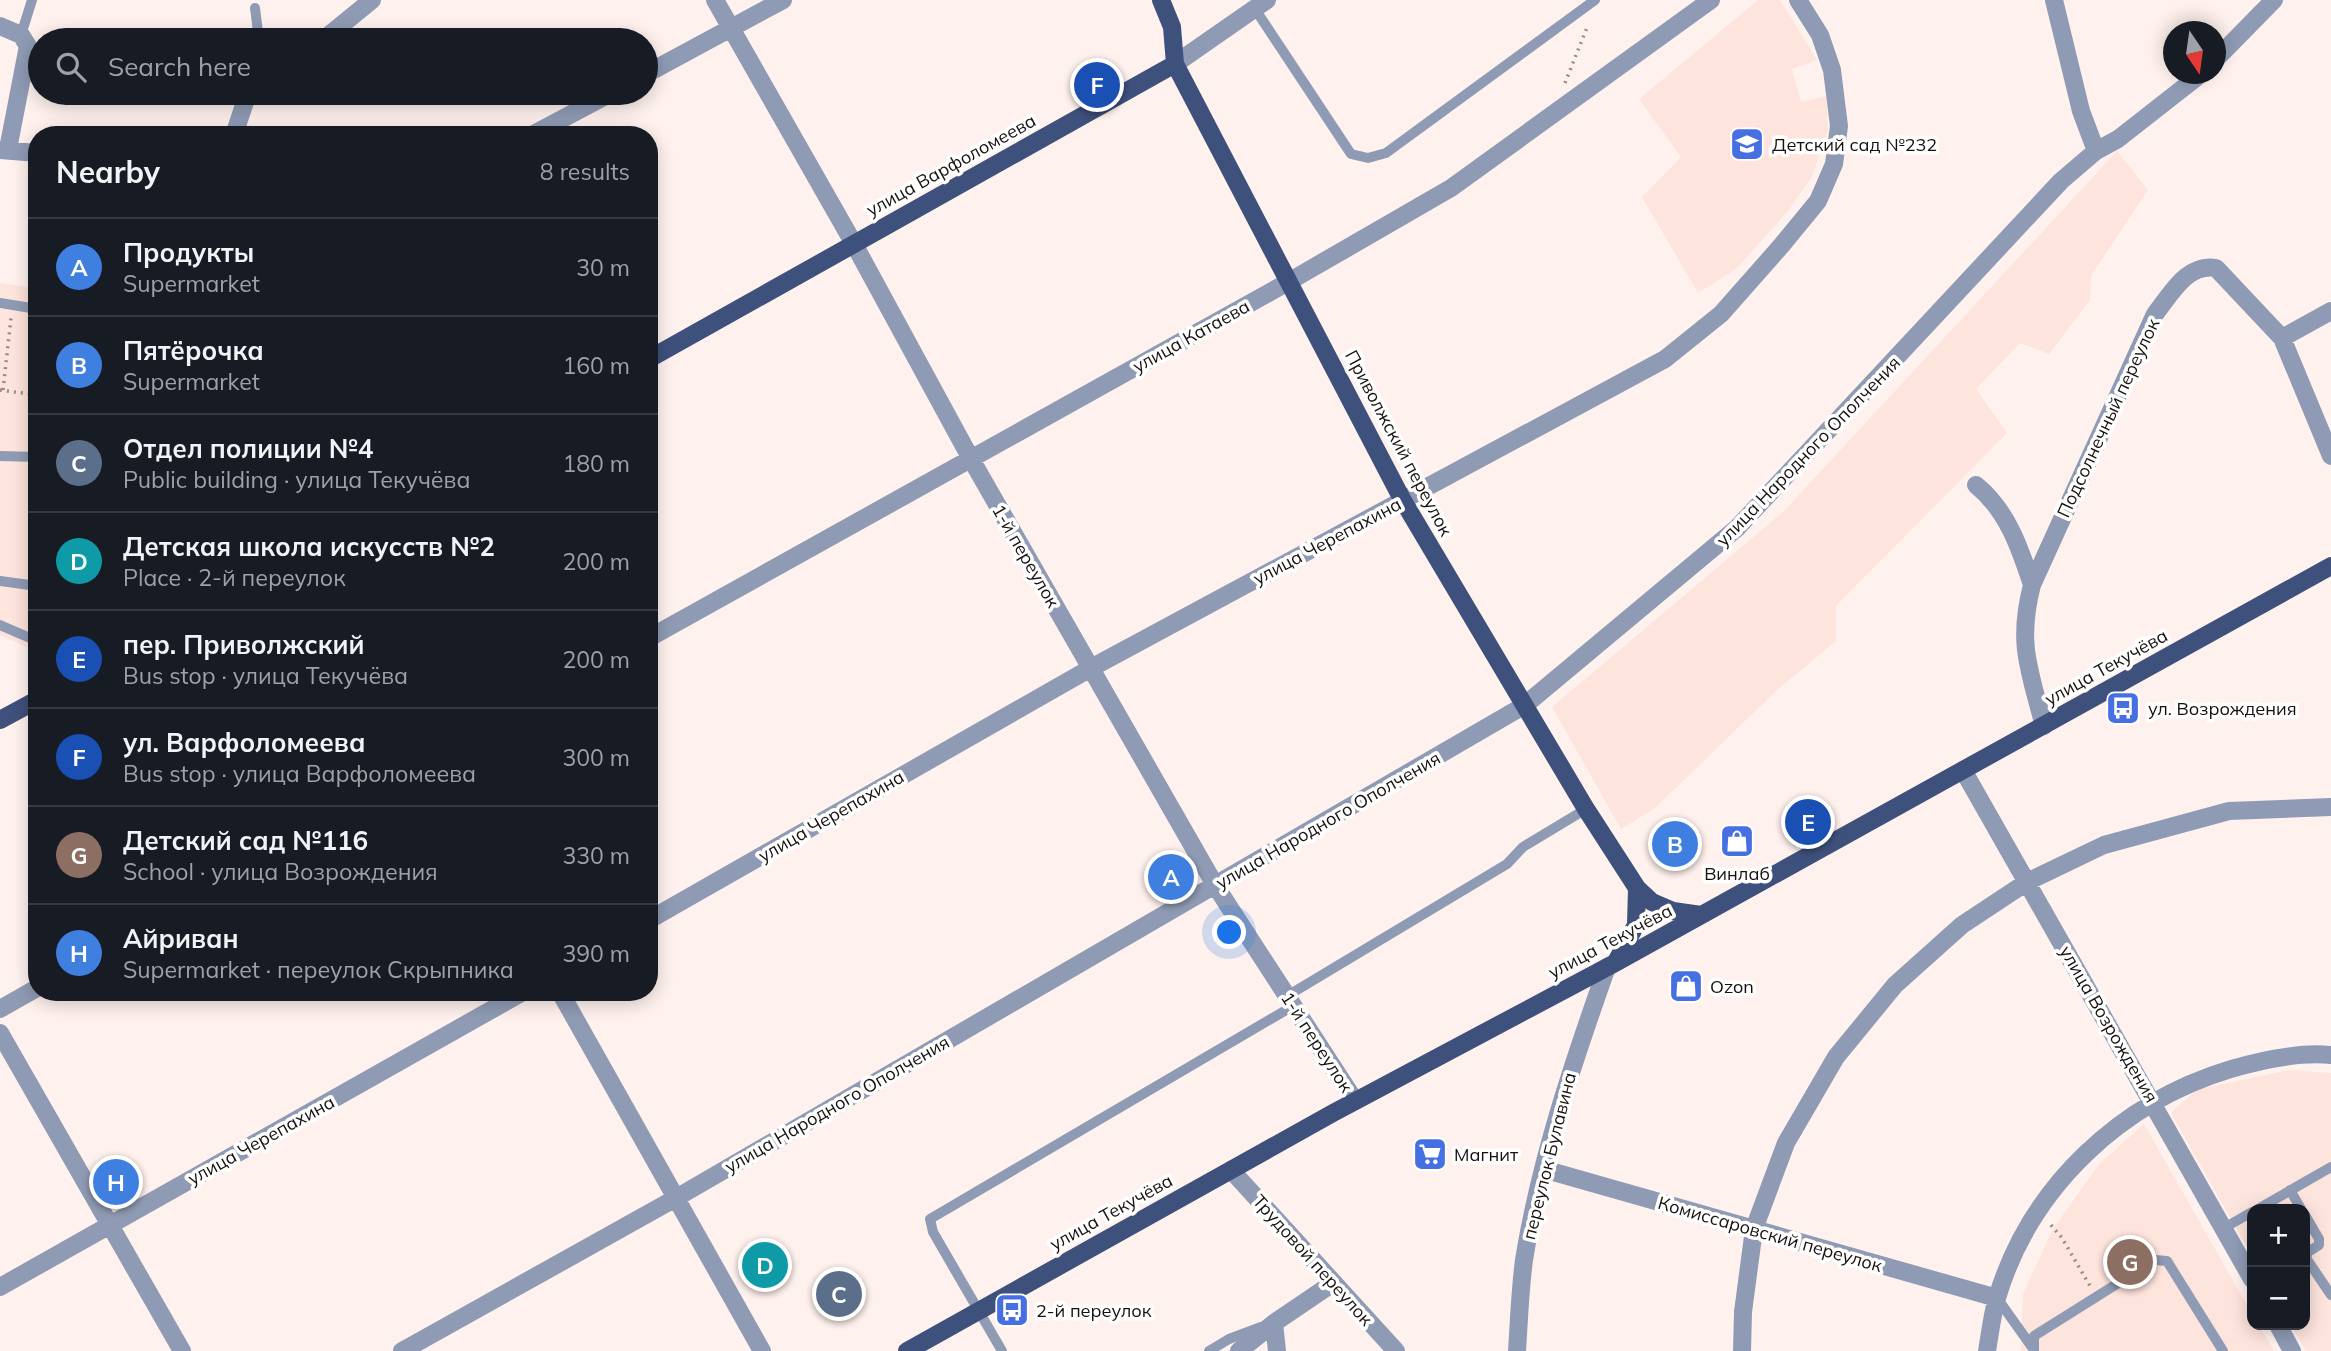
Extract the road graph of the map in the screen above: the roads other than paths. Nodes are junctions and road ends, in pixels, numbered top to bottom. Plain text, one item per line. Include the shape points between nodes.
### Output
1 (32, 0) edge
2 (372, 0) edge
3 (715, 0) edge
4 (783, 0) edge
5 (1161, 0) edge
6 (1595, 0) edge
7 (1711, 0) edge
8 (1798, 0) edge
9 (2054, 0) edge
10 (2274, 0) edge
11 (1261, 5) edge
12 (255, 8) dead end
13 (0, 26) edge
14 (258, 28) edge
15 (338, 28) edge
16 (731, 29) junction
17 (21, 35) junction
18 (28, 45) edge
19 (2226, 50) edge
20 (1175, 64) junction
21 (658, 68) edge
22 (2188, 84) edge
23 (28, 89) edge
24 (244, 105) edge
25 (588, 105) edge
26 (237, 126) edge
27 (549, 126) edge
28 (4, 150) edge
29 (2096, 151) junction
30 (28, 152) edge
31 (854, 244) junction
32 (1290, 281) junction
33 (0, 303) edge
34 (28, 308) edge
35 (2331, 310) edge
36 (2282, 338) junction
37 (658, 354) edge
38 (0, 456) edge
39 (2331, 456) edge
40 (28, 457) edge
41 (971, 459) junction
42 (1976, 485) dead end
43 (1402, 499) junction
44 (2331, 566) edge
45 (0, 581) edge
46 (28, 585) edge
47 (2032, 585) junction
48 (0, 625) edge
49 (658, 633) edge
50 (28, 637) edge
51 (1091, 668) junction
52 (28, 705) edge
53 (1525, 705) junction
54 (0, 720) edge
55 (2044, 726) junction
56 (1964, 770) junction
57 (2331, 807) edge
58 (1586, 809) junction
59 (2027, 881) junction
60 (1215, 885) junction
61 (1637, 888) junction
62 (658, 915) edge
63 (1701, 915) junction
64 (1611, 965) junction
65 (28, 993) edge
66 (507, 1001) edge
67 (565, 1001) edge
68 (1290, 1001) junction
69 (0, 1009) edge
70 (0, 1033) edge
71 (2331, 1055) edge
72 (1355, 1101) junction
73 (2153, 1101) junction
74 (2331, 1167) edge
75 (1231, 1170) junction
76 (1542, 1170) junction
77 (2290, 1190) junction
78 (676, 1198) junction
79 (2266, 1204) edge
80 (2298, 1204) edge
81 (2247, 1215) edge
82 (2310, 1224) edge
83 (111, 1225) junction
84 (2224, 1228) junction
85 (1754, 1230) junction
86 (2310, 1251) edge
87 (2310, 1264) edge
88 (2247, 1270) edge
89 (1334, 1283) junction
90 (0, 1287) edge
91 (2331, 1296) edge
92 (1997, 1298) junction
93 (978, 1310) junction
94 (1274, 1323) junction
95 (2281, 1330) edge
96 (2033, 1349) edge
97 (182, 1351) edge
98 (402, 1351) edge
99 (762, 1351) edge
100 (907, 1351) edge
101 (1002, 1351) edge
102 (1209, 1351) edge
103 (1239, 1351) edge
104 (1278, 1351) edge
105 (1396, 1351) edge
106 (1517, 1351) edge
107 (1742, 1351) edge
108 (1987, 1351) edge
109 (2223, 1351) edge
110 (2292, 1351) edge

1 - 17 lane
2 - 15 street
3 - 16 street, 1-й переулок
4 - 16 street
5 - 20 main road, Приволжский переулок via 1172,27
6 - 11 lane via 1386,153 1368,158 1351,154
7 - 32 street, улица Катаева via 1451,188
8 - 43 street, улица Черепахина via 1820,35 1836,92 1839,126 1834,164 1818,201 1721,314 1665,359
9 - 29 street via 2081,111
10 - 19 street
11 - 20 street, улица Варфоломеева
12 - 14 lane
13 - 17 street
16 - 21 street
16 - 31 street, 1-й переулок
17 - 18 street
20 - 31 main road, улица Варфоломеева
20 - 32 main road, Приволжский переулок
22 - 29 street, улица Народного Ополчения
23 - 28 street
24 - 26 street
25 - 27 street
28 - 30 street
29 - 53 street, улица Народного Ополчения via 2061,181 1737,528
31 - 37 main road, улица Варфоломеева
31 - 41 street, 1-й переулок
32 - 41 street, улица Катаева
32 - 43 main road, Приволжский переулок
33 - 34 lane
35 - 36 street
36 - 39 street
36 - 47 street, Подсолнечный переулок via 2216,268 2203,266 2185,276 2155,314
38 - 40 lane
41 - 49 street, улица Катаева
41 - 51 street, 1-й переулок
42 - 47 street via 1992,498 2007,521
43 - 51 street, улица Черепахина
43 - 53 main road, Приволжский переулок
44 - 55 main road, улица Текучёва
45 - 46 lane
47 - 55 street, Подсолнечный переулок via 2023,618 2024,651
48 - 50 lane
51 - 60 street, 1-й переулок
51 - 62 street, улица Черепахина
52 - 54 main road
53 - 58 main road, Приволжский переулок
53 - 60 street, улица Народного Ополчения
55 - 56 main road, улица Текучёва
56 - 59 street, улица Возрождения
56 - 63 main road, улица Текучёва
57 - 59 street via 2229,811 2104,845
58 - 61 main road, Приволжский переулок
58 - 68 lane
59 - 73 street, улица Возрождения
59 - 85 street via 1962,925 1895,985 1836,1057 1786,1143
60 - 68 street, 1-й переулок
60 - 78 street, улица Народного Ополчения
61 - 63 main road, Приволжский переулок via 1662,906
61 - 64 main road via 1636,925
63 - 64 main road, улица Текучёва
64 - 72 main road, улица Текучёва
64 - 76 street, переулок Булавина via 1573,1061
65 - 69 street
66 - 83 street, улица Черепахина
67 - 78 street
68 - 72 street, 1-й переулок
68 - 93 lane via 930,1219
70 - 83 street
71 - 73 street via 2262,1060 2199,1079
72 - 75 main road, улица Текучёва
73 - 84 street, улица Возрождения
73 - 92 street via 2117,1125 2071,1168 2028,1226
74 - 77 lane
75 - 89 street, Трудовой переулок
75 - 93 main road, улица Текучёва
76 - 85 street, Комиссаровский переулок
76 - 106 street, переулок Булавина via 1524,1262
77 - 79 lane
77 - 80 lane
78 - 98 street, улица Народного Ополчения
78 - 99 street
81 - 84 lane
82 - 86 lane via 2319,1245
83 - 90 street, улица Черепахина
83 - 97 street
84 - 88 street, улица Возрождения
85 - 92 street, Комиссаровский переулок
85 - 107 street
87 - 91 lane
89 - 94 street
89 - 105 street, Трудовой переулок
92 - 96 lane
92 - 108 street
93 - 100 main road, улица Текучёва
93 - 101 lane
94 - 102 lane
94 - 103 street
94 - 104 street
95 - 110 street
96 - 109 lane via 2034,1336 2155,1260 2167,1261

